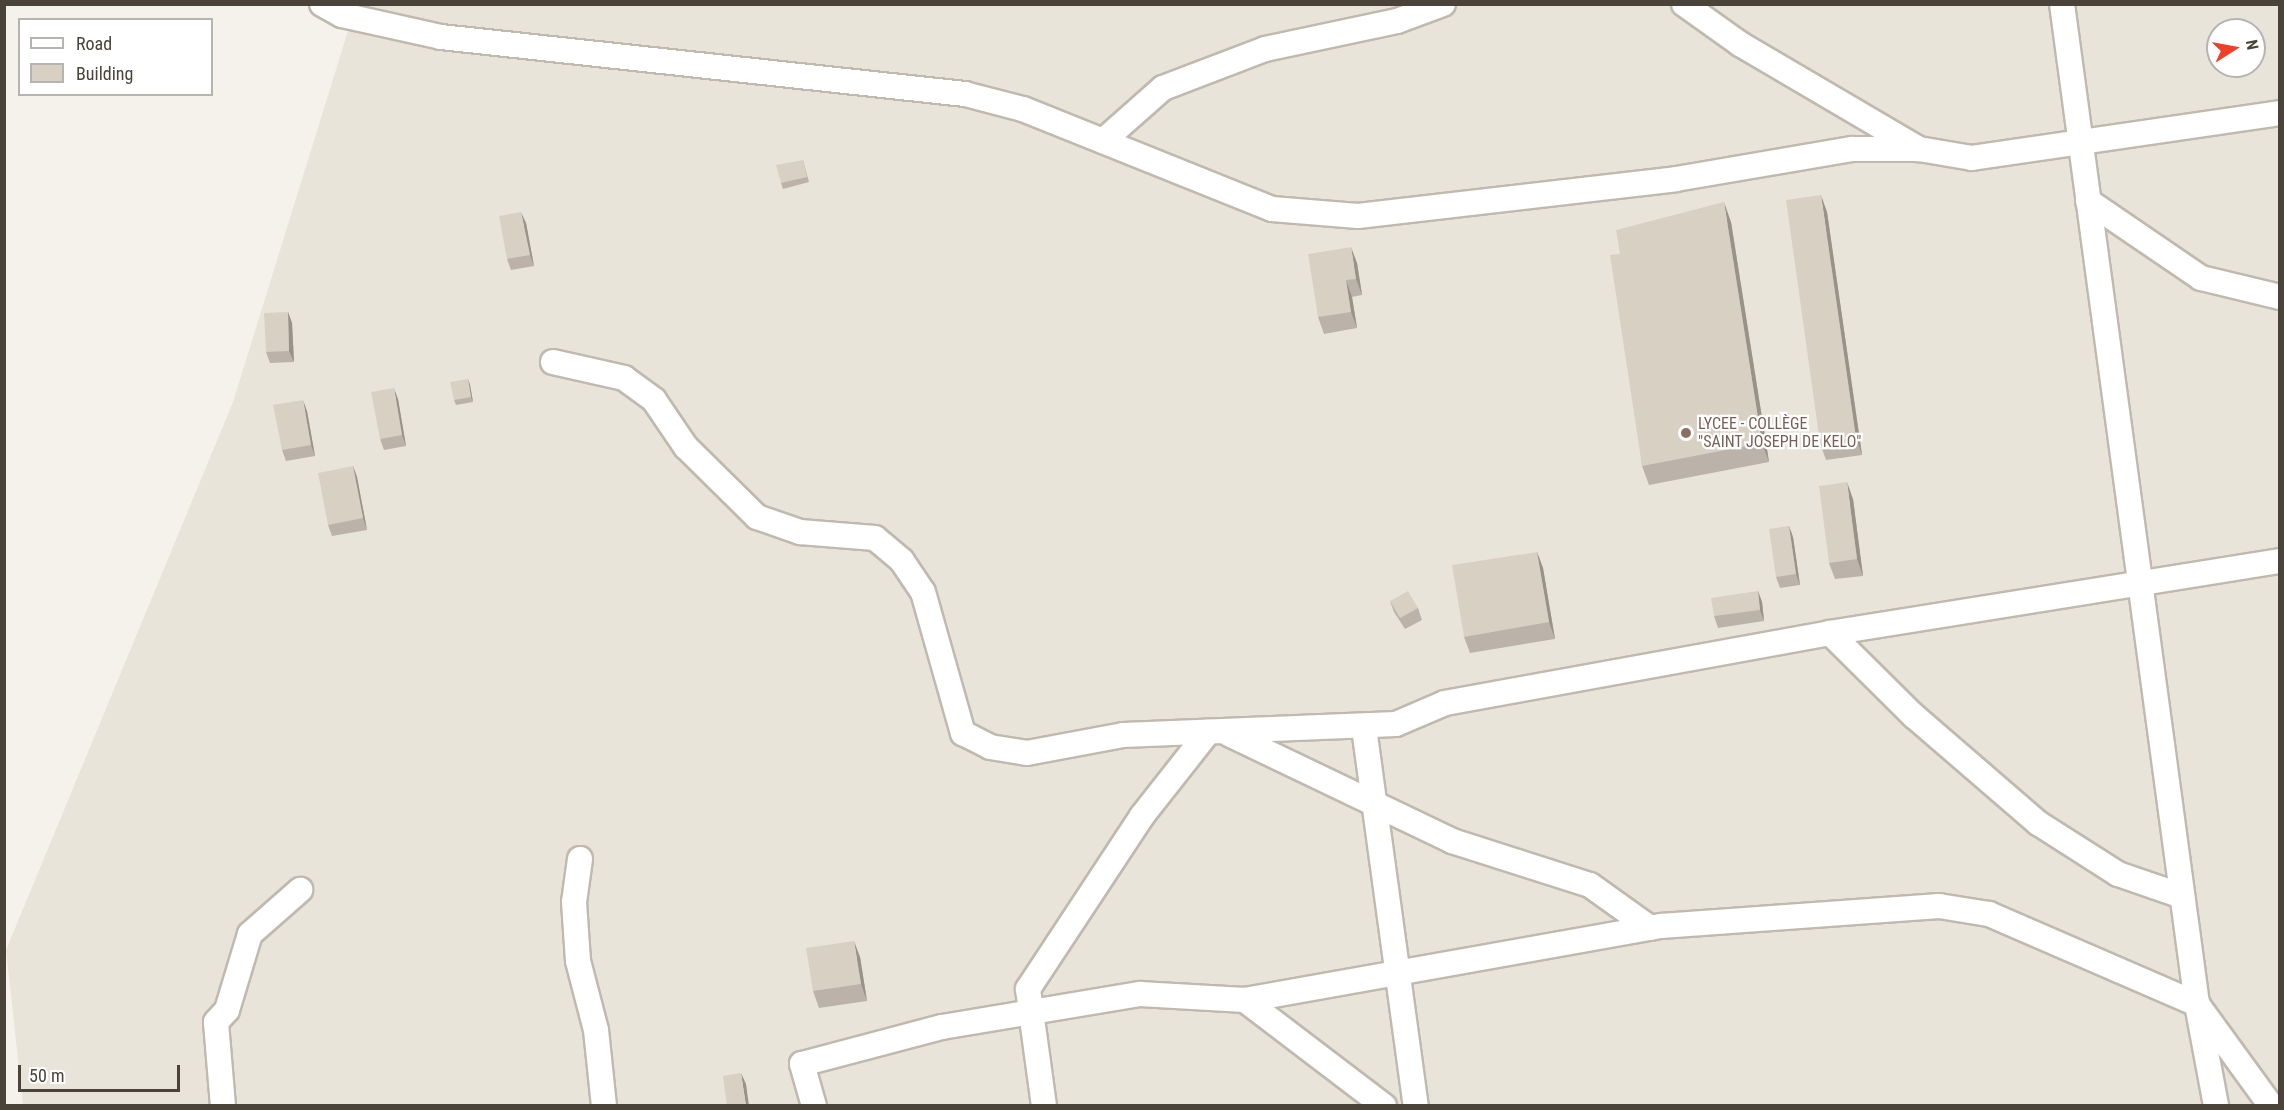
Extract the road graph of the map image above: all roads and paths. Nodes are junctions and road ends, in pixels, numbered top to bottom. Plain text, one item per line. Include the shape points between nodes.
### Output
1 (321, 4) edge
2 (1443, 4) edge
3 (1684, 4) edge
4 (2062, 4) edge
5 (2280, 113) edge
6 (1103, 141) junction
7 (2081, 146) junction
8 (1919, 149) junction
9 (2088, 201) junction
10 (2280, 297) edge
11 (553, 362) dead end
12 (2280, 561) edge
13 (2139, 584) junction
14 (1830, 633) junction
15 (1364, 728) junction
16 (1216, 732) junction
17 (1373, 807) junction
18 (580, 859) dead end
19 (300, 890) dead end
20 (2182, 896) junction
21 (1650, 928) junction
22 (1394, 973) junction
23 (1245, 1000) junction
24 (2197, 1004) junction
25 (1031, 1011) junction
26 (223, 1106) edge
27 (604, 1106) edge
28 (813, 1106) edge
29 (1044, 1106) edge
30 (1384, 1106) edge
31 (1416, 1106) edge
32 (2216, 1106) edge
33 (2271, 1106) edge

1 - 6 street via 342,15 441,37 965,94 1023,109
2 - 6 street via 1398,21 1265,49 1163,88
3 - 8 street via 1740,44
4 - 7 street
5 - 7 street via 2147,130
6 - 8 street via 1272,209 1358,216 1676,179 1852,149
7 - 8 street via 1972,158
7 - 9 street
9 - 10 street via 2201,278
9 - 13 street
11 - 16 street via 624,378 654,400 686,447 757,517 800,532 875,538 902,561 922,592 963,733 990,747 1027,753 1123,735
12 - 13 street
13 - 14 street
13 - 20 street
14 - 15 street via 1445,703 1423,716
14 - 20 street via 1914,716 2038,823 2118,874
15 - 16 street
15 - 17 street
16 - 17 street
16 - 25 street via 1142,816 1028,989
17 - 21 street via 1452,841 1590,885
17 - 22 street
18 - 27 street via 574,902 578,961 596,1030
19 - 26 street via 250,934 227,1010 216,1022 216,1077
20 - 24 street
21 - 22 street
21 - 24 street via 1939,906 1989,914
22 - 23 street
22 - 31 street
23 - 25 street via 1140,994
23 - 30 street
24 - 32 street
24 - 33 street
25 - 28 street via 942,1027 802,1064
25 - 29 street

